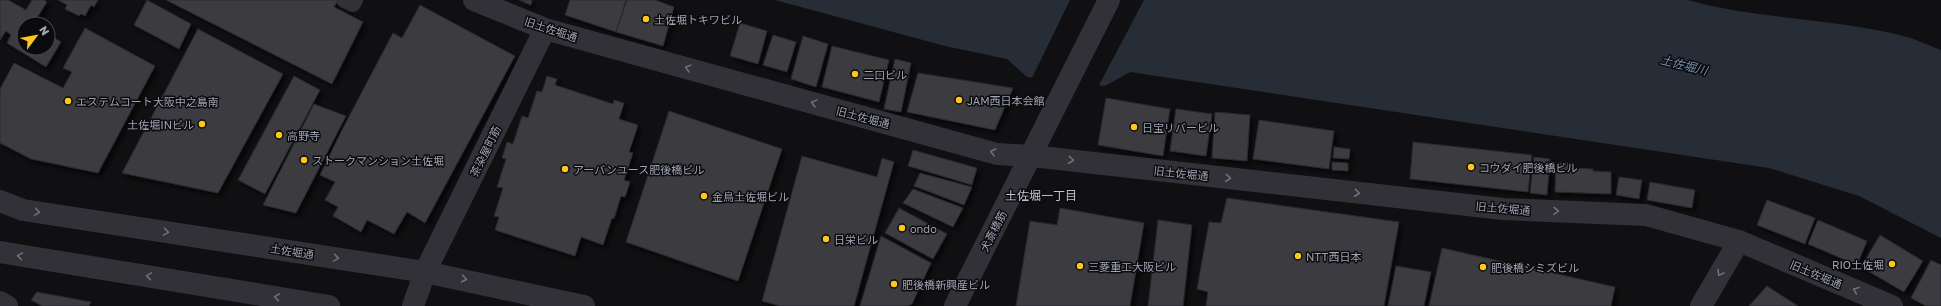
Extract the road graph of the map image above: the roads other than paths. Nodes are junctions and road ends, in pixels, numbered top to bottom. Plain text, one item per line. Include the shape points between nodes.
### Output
1 (344, 0) edge
2 (355, 0) edge
3 (474, 0) edge
4 (1109, 0) edge
5 (544, 29) junction
6 (1032, 156) junction
7 (0, 201) edge
8 (1739, 241) junction
9 (0, 252) edge
10 (425, 272) junction
11 (0, 302) edge
12 (7, 306) edge
13 (329, 306) edge
14 (412, 306) edge
15 (584, 306) edge
16 (955, 306) edge
17 (1700, 306) edge
18 (1892, 306) edge

1 - 2 lane via 353,4
3 - 5 street, 旧土佐堀通
4 - 6 street, 犬斎橋筋
6 -> 5 street, 旧土佐堀通 via 997,154
5 - 10 street, 茶染屋町筋
6 -> 8 street, 旧土佐堀通 via 1503,209 1646,215
6 - 16 street, 犬斎橋筋
7 -> 10 street, 土佐堀通 via 23,210
8 -> 17 street
18 -> 8 street, 旧土佐堀通
13 -> 9 street
10 - 14 street, 茶染屋町筋
10 -> 15 street, 土佐堀通
11 - 12 street

